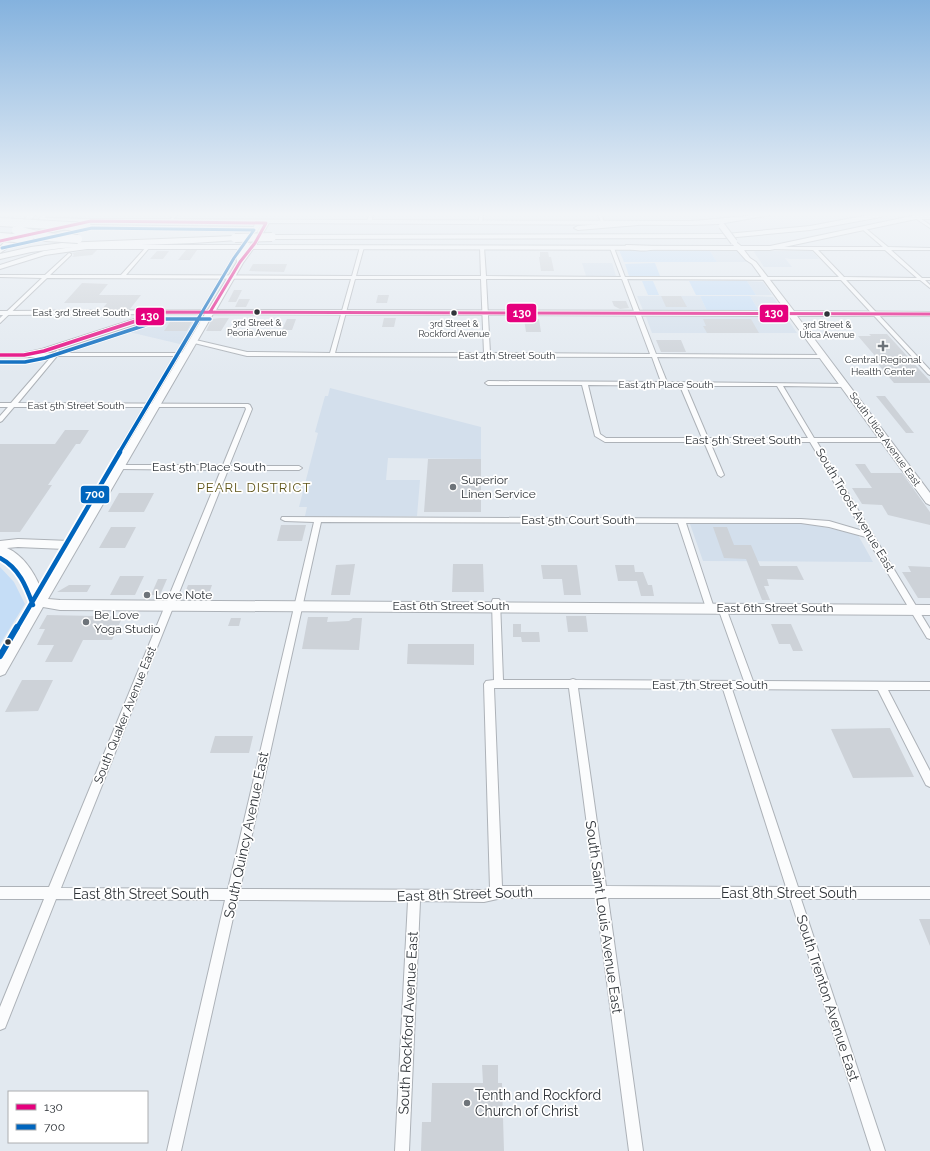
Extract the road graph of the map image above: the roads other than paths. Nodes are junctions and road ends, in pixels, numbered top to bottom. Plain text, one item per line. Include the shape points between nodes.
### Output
1 (54, 269) edge
2 (129, 269) edge
3 (236, 269) edge
4 (355, 269) edge
5 (483, 269) edge
6 (620, 269) edge
7 (758, 269) edge
8 (834, 269) edge
9 (909, 269) edge
10 (0, 276) edge
11 (46, 277) junction
12 (122, 277) junction
13 (231, 277) junction
14 (353, 277) junction
15 (484, 278) junction
16 (624, 278) junction
17 (765, 278) junction
18 (843, 278) junction
19 (920, 279) junction
20 (930, 279) edge
21 (930, 288) edge
22 (163, 312) junction
23 (210, 312) junction
24 (343, 312) junction
25 (4, 313) edge
26 (485, 313) junction
27 (638, 314) junction
28 (792, 314) junction
29 (876, 314) junction
30 (930, 314) edge
31 (0, 321) edge
32 (193, 342) junction
33 (63, 346) junction
34 (56, 354) junction
35 (186, 354) junction
36 (332, 354) junction
37 (0, 355) edge
38 (15, 355) junction
39 (487, 355) junction
40 (654, 356) junction
41 (823, 356) junction
42 (930, 373) edge
43 (488, 383) dead end
44 (585, 384) junction
45 (665, 384) junction
46 (682, 384) junction
47 (779, 385) junction
48 (845, 385) junction
49 (0, 405) edge
50 (13, 405) junction
51 (156, 405) junction
52 (248, 406) joint
53 (0, 420) edge
54 (705, 440) junction
55 (886, 440) junction
56 (813, 441) junction
57 (119, 467) junction
58 (224, 467) junction
59 (299, 468) dead end
60 (721, 475) dead end
61 (930, 501) edge
62 (318, 518) junction
63 (285, 519) dead end
64 (681, 520) junction
65 (869, 535) junction
66 (0, 545) edge
67 (74, 545) junction
68 (0, 550) edge
69 (40, 602) junction
70 (496, 604) junction
71 (170, 605) junction
72 (299, 606) junction
73 (716, 608) junction
74 (914, 610) junction
75 (930, 610) edge
76 (930, 636) edge
77 (0, 670) edge
78 (494, 684) junction
79 (572, 684) junction
80 (726, 685) junction
81 (750, 685) junction
82 (881, 686) junction
83 (930, 686) edge
84 (930, 782) edge
85 (601, 892) junction
86 (794, 892) junction
87 (0, 893) edge
88 (52, 893) junction
89 (496, 893) junction
90 (234, 894) junction
91 (930, 894) edge
92 (414, 896) junction
93 (0, 1022) edge
94 (174, 1151) edge
95 (402, 1151) edge
96 (636, 1151) edge
97 (878, 1151) edge

1 - 11 street
2 - 12 street
3 - 13 main road
4 - 14 street
5 - 15 street
6 - 16 street
7 - 17 main road, South Utica Avenue East
8 - 18 street
9 - 19 street
10 - 11 street
11 - 12 street
11 - 25 street
12 - 13 street
13 - 14 street
13 - 23 main road
14 - 15 street
14 - 24 street
15 - 16 street
15 - 26 street
16 - 17 street
16 - 27 street
17 - 18 street
17 - 28 main road, South Utica Avenue East
18 - 19 street
18 - 29 street
19 - 20 street
19 - 21 street
22 - 23 main road, East 3rd Street South
22 - 25 main road, East 3rd Street South
22 - 33 main road
23 - 24 main road, East 3rd Street South
23 - 32 main road
24 - 26 main road, East 3rd Street South
24 - 36 street
25 - 31 street
26 - 27 main road, East 3rd Street South
26 - 39 street
27 - 28 main road, East 3rd Street South
27 - 40 street
28 - 29 main road, East 3rd Street South
28 - 41 main road, South Utica Avenue East
29 - 30 main road, East 3rd Street South
29 - 42 street
32 - 35 main road
32 - 36 street, East 4th Street South via 247,354
33 - 34 street
33 - 38 main road via 37,353
34 - 35 street
34 - 38 street
34 - 50 street
35 - 51 main road
36 - 39 street, East 4th Street South
37 - 38 main road
39 - 40 street, East 4th Street South
40 - 41 street, East 4th Street South
40 - 45 street
41 - 48 main road, South Utica Avenue East
43 - 44 street, East 4th Place South
44 - 45 street, East 4th Place South
44 - 54 street, East 5th Street South via 596,435 600,438
45 - 46 street, East 4th Place South
46 - 47 street, East 4th Place South
46 - 54 street
47 - 48 street, East 4th Place South
47 - 56 street, South Troost Avenue East
48 - 55 main road, South Utica Avenue East
49 - 50 street, East 5th Street South
50 - 51 street, East 5th Street South
50 - 53 street
51 - 52 street, East 5th Street South
51 - 57 main road
52 - 58 street, South Quaker Avenue East via 249,409
54 - 56 street, East 5th Street South
54 - 60 street
55 - 56 street, East 5th Street South
55 - 61 main road, South Utica Avenue East
56 - 65 street, South Troost Avenue East
57 - 58 street, East 5th Place South
57 - 67 main road
58 - 59 street, East 5th Place South
58 - 71 street, South Quaker Avenue East
62 - 63 street, East 5th Court South
62 - 64 street, East 5th Court South
62 - 72 street, South Quincy Avenue East
64 - 65 street, East 5th Court South via 816,522
64 - 73 street
65 - 74 street, South Troost Avenue East
66 - 67 main road
67 - 69 main road
68 - 69 main road via 19,562 32,582
69 - 71 main road, East 6th Street South via 60,605
69 - 77 main road
70 - 72 main road, East 6th Street South
70 - 73 main road, East 6th Street South
70 - 78 street
71 - 72 main road, East 6th Street South
71 - 88 street, South Quaker Avenue East
72 - 90 street, South Quincy Avenue East
73 - 74 main road, East 6th Street South
73 - 81 street
74 - 75 main road, East 6th Street South
74 - 76 street, South Troost Avenue East
78 - 79 street, East 7th Street South
78 - 89 street
79 - 80 street, East 7th Street South
79 - 85 street, South Saint Louis Avenue East
80 - 81 street, East 7th Street South
80 - 86 street, South Trenton Avenue East
81 - 82 street, East 7th Street South
82 - 83 street, East 7th Street South
82 - 84 street
85 - 86 street, East 8th Street South
85 - 89 street, East 8th Street South
85 - 96 street, South Saint Louis Avenue East
86 - 91 street, East 8th Street South
86 - 97 street, South Trenton Avenue East
87 - 88 street, East 8th Street South
88 - 90 street, East 8th Street South
88 - 93 street, South Quaker Avenue East
89 - 92 street, East 8th Street South via 484,896
90 - 92 street, East 8th Street South
90 - 94 street, South Quincy Avenue East
92 - 95 street, South Rockford Avenue East

